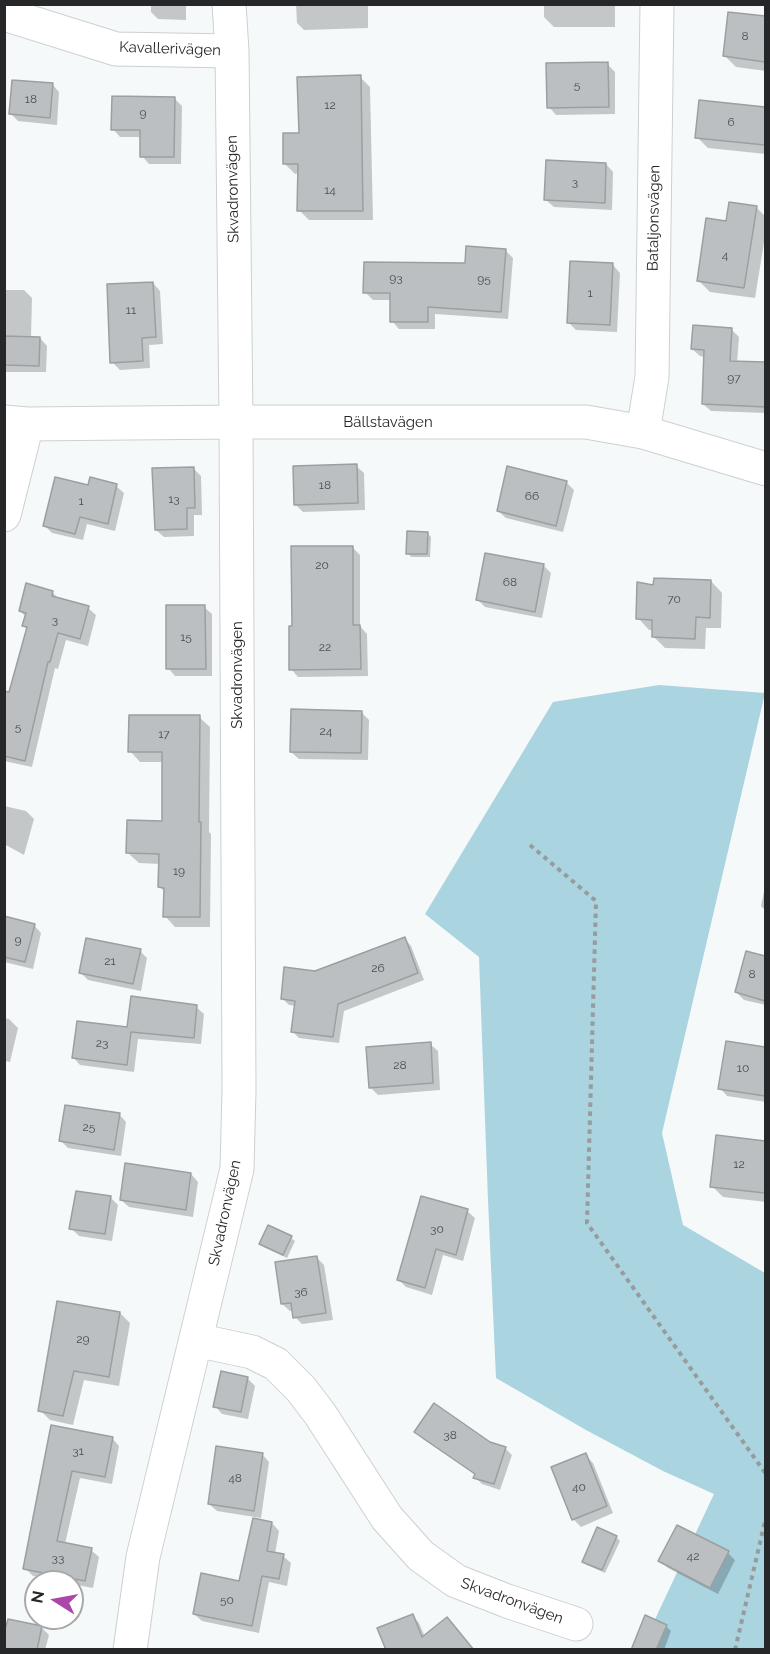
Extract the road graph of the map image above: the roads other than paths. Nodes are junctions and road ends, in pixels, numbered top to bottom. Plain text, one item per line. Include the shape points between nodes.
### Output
1 (229, 4) edge
2 (657, 4) edge
3 (4, 14) edge
4 (232, 51) junction
5 (236, 422) junction
6 (16, 423) edge
7 (643, 432) junction
8 (765, 469) edge
9 (4, 515) edge
10 (196, 1340) junction
11 (576, 1624) dead end
12 (130, 1650) edge

1 - 4 street, Skvadronvägen
2 - 7 street, Bataljonsvägen via 652,377
3 - 4 street, Kavallerivägen via 117,49
4 - 5 street, Skvadronvägen
5 - 6 street, Bällstavägen
5 - 7 street, Bällstavägen via 586,422
5 - 10 street, Skvadronvägen via 237,1169
6 - 9 street
7 - 8 street, Bällstavägen
10 - 11 street, Skvadronvägen via 252,1352 276,1364 314,1406 387,1518 421,1556 456,1581
10 - 12 street, Skvadronvägen via 143,1557

